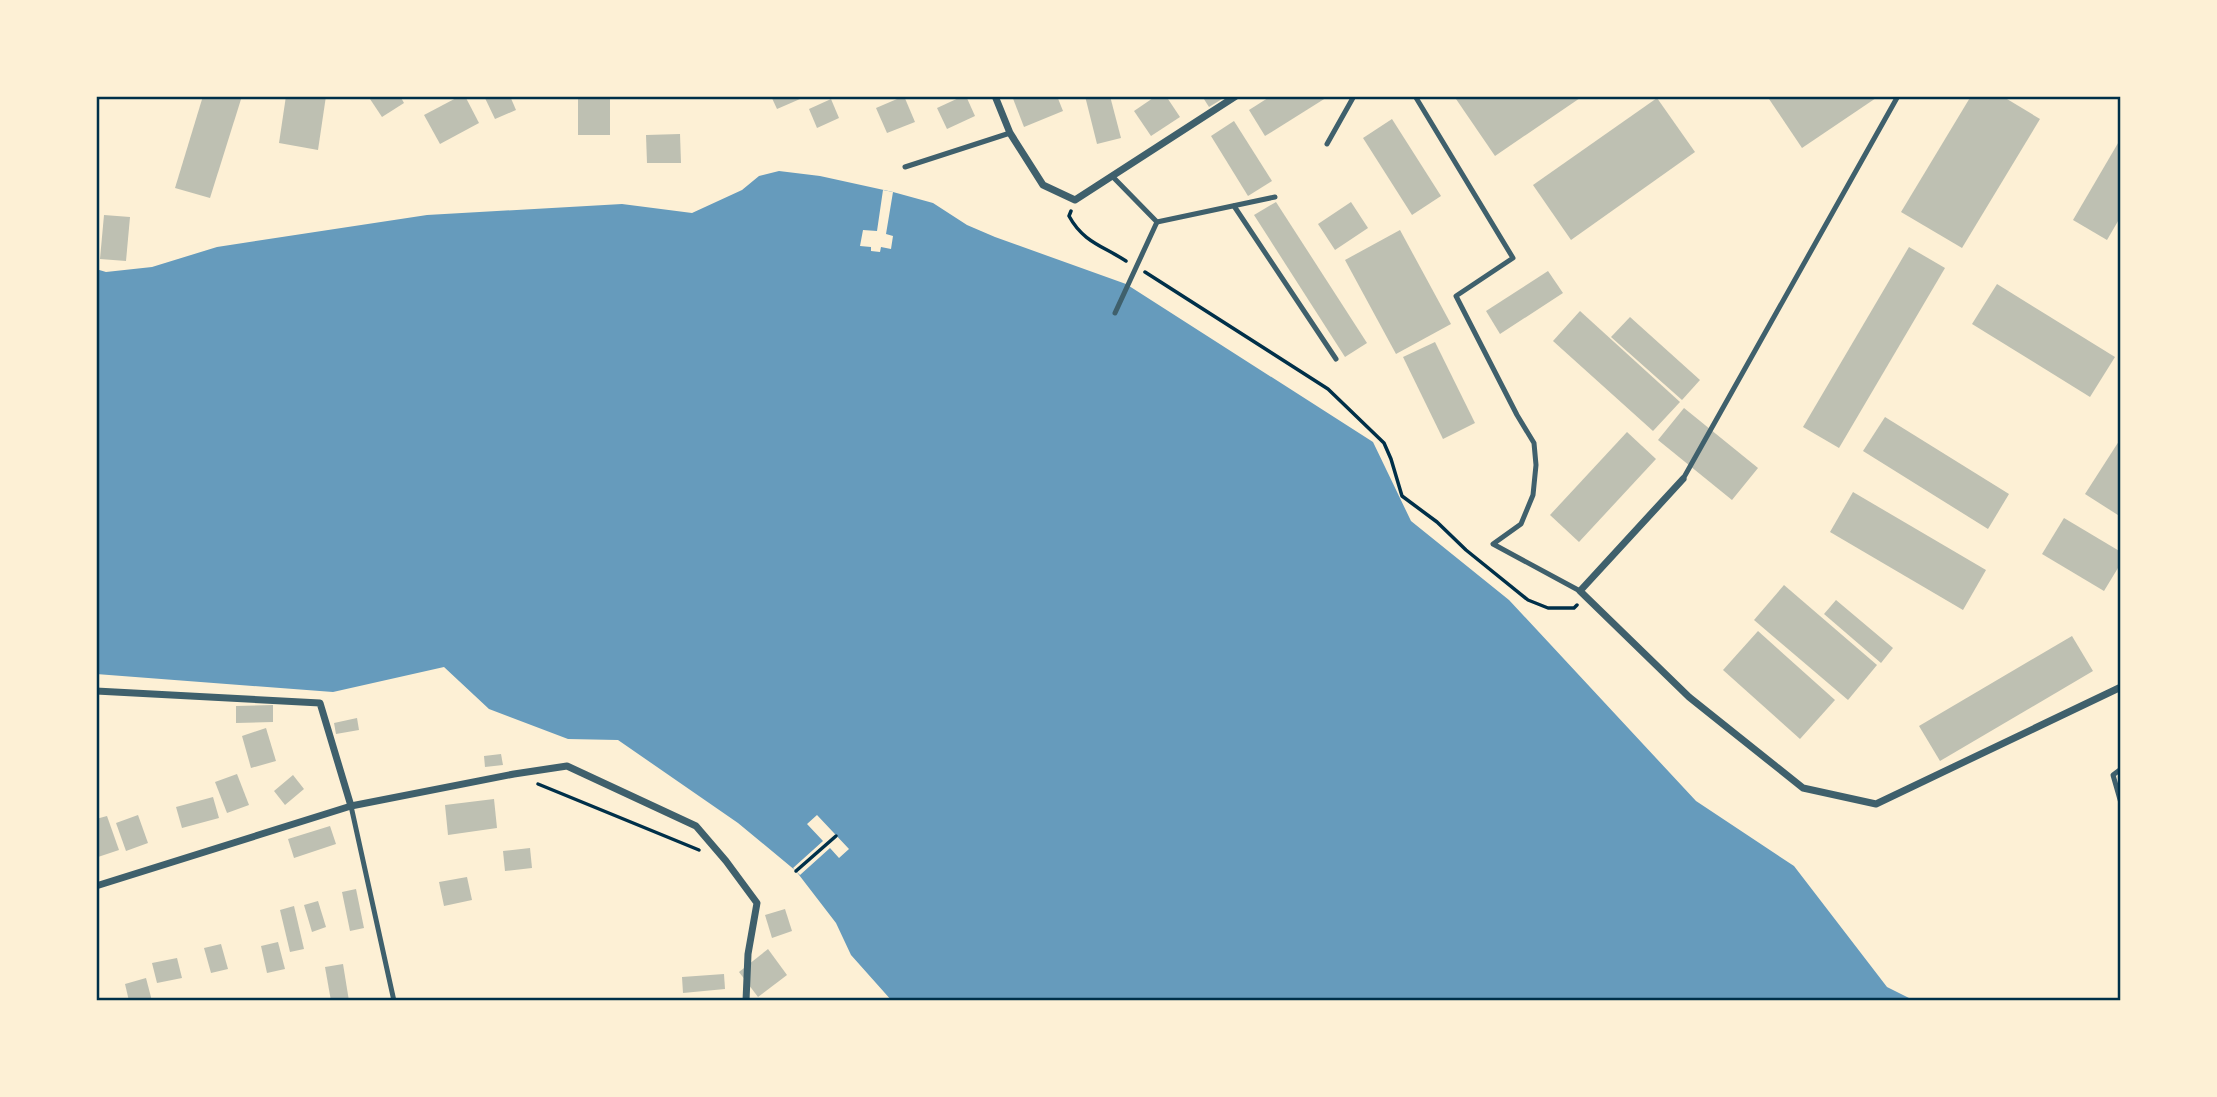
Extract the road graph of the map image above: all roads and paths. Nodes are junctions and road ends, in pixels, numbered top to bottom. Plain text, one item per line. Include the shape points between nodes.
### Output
1 (995, 96) edge
2 (1236, 96) edge
3 (1354, 96) edge
4 (1415, 96) edge
5 (1898, 96) edge
6 (1010, 133) junction
7 (1327, 144) dead end
8 (905, 167) dead end
9 (1112, 176) junction
10 (1275, 197) dead end
11 (1075, 200) junction
12 (1234, 206) junction
13 (1157, 222) junction
14 (1136, 267) junction
15 (1115, 313) dead end
16 (1336, 359) dead end
17 (1683, 479) joint
18 (1580, 591) junction
19 (1587, 598) junction
20 (2121, 687) edge
21 (96, 691) edge
22 (2121, 769) edge
23 (514, 774) junction
24 (2121, 803) edge
25 (351, 806) junction
26 (836, 836) dead end
27 (701, 851) dead end
28 (796, 871) dead end
29 (96, 886) edge
30 (394, 1001) edge
31 (746, 1001) edge

1 - 6 street
2 - 9 street
3 - 7 lane
4 - 18 lane via 1513,258 1456,296 1534,443 1536,466 1529,505 1521,524 1493,544
5 - 17 lane
6 - 8 lane
6 - 11 street via 1043,185
9 - 11 street
9 - 13 lane
10 - 12 lane
11 - 14 path via 1069,216 1089,241
12 - 13 lane
12 - 16 lane
13 - 14 lane
14 - 15 lane
14 - 19 path via 1328,389 1384,443 1402,496 1528,600 1548,608 1574,608
17 - 18 street
18 - 19 street
19 - 20 street via 1689,697 1803,788 1876,804
21 - 25 street via 320,703
22 - 24 lane via 2113,775
23 - 25 street
23 - 27 path
23 - 31 street via 567,766 696,826 757,903
25 - 29 street
25 - 30 lane
26 - 28 path

